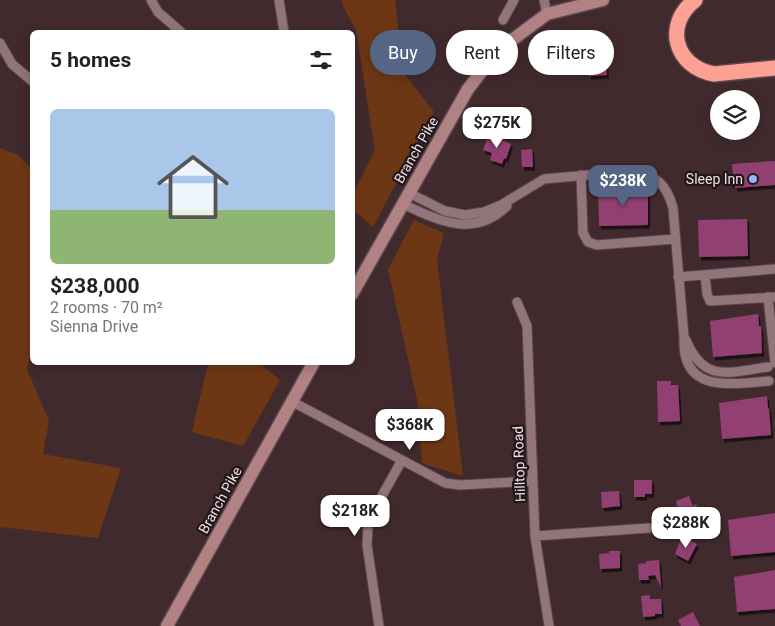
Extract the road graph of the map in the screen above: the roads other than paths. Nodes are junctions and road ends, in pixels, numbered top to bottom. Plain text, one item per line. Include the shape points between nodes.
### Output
1 (151, 0) edge
2 (279, 0) edge
3 (544, 0) edge
4 (603, 0) edge
5 (695, 0) edge
6 (511, 1) edge
7 (547, 14) junction
8 (503, 20) dead end
9 (179, 30) edge
10 (284, 30) edge
11 (0, 43) edge
12 (775, 68) edge
13 (30, 79) edge
14 (580, 175) junction
15 (406, 199) junction
16 (675, 239) junction
17 (775, 269) edge
18 (705, 275) junction
19 (678, 277) junction
20 (355, 289) edge
21 (772, 297) edge
22 (517, 302) dead end
23 (684, 337) junction
24 (312, 365) edge
25 (773, 365) edge
26 (772, 382) edge
27 (293, 402) junction
28 (402, 460) junction
29 (533, 482) junction
30 (649, 528) dead end
31 (536, 536) junction
32 (167, 626) edge
33 (380, 626) edge
34 (549, 626) edge

1 - 9 street via 158,12
2 - 10 street
3 - 7 street
4 - 7 street, Branch Pike
5 - 12 highway via 679,18 676,35 680,51 694,67 714,74
6 - 8 street
7 - 15 street, Branch Pike via 504,46 477,76
11 - 13 street via 12,64
14 - 15 street via 544,179 484,212 464,215
14 - 16 street via 633,171 655,179 670,195
14 - 16 street via 583,233 588,242 597,245
15 - 20 street, Branch Pike
16 - 19 street
17 - 18 street
18 - 19 street
18 - 21 street via 710,301
19 - 23 street
21 - 25 street
22 - 29 street, Hilltop Road via 527,326
23 - 25 street via 696,359 714,372
23 - 26 street via 685,357 702,379 718,384
24 - 27 street, Branch Pike
25 - 26 street via 766,372 766,377
27 - 28 street
27 - 32 street, Branch Pike
28 - 29 street via 452,485
28 - 33 street via 368,525 367,545
29 - 31 street, Hilltop Road
30 - 31 street
31 - 34 street, Hilltop Road

